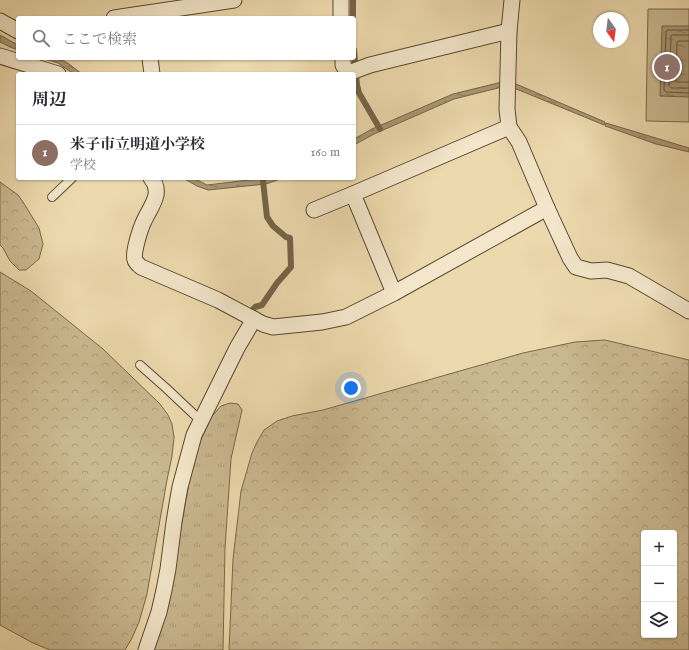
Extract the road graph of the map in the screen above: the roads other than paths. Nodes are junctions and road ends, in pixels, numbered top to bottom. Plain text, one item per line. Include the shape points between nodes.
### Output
1 (234, 0) edge
2 (341, 0) edge
3 (512, 0) edge
4 (143, 16) edge
5 (341, 16) edge
6 (0, 21) edge
7 (16, 30) edge
8 (509, 31) junction
9 (0, 56) edge
10 (150, 60) edge
11 (343, 60) edge
12 (52, 72) edge
13 (152, 72) edge
14 (346, 72) edge
15 (350, 72) edge
16 (509, 127) junction
17 (70, 180) edge
18 (152, 180) edge
19 (352, 194) junction
20 (52, 197) dead end
21 (547, 208) junction
22 (314, 210) dead end
23 (394, 293) junction
24 (689, 311) edge
25 (254, 319) junction
26 (140, 365) dead end
27 (201, 421) junction
28 (146, 650) edge

1 - 4 street
2 - 5 street
3 - 8 street
6 - 7 street
8 - 15 street
8 - 16 street
9 - 12 street
10 - 13 street
11 - 14 street
16 - 19 street
16 - 21 street via 519,142
17 - 20 lane
18 - 25 street via 156,194 135,250 137,264
19 - 22 street
19 - 23 street
21 - 23 street
21 - 24 street via 565,250 576,266 591,271 607,270 629,276
23 - 25 street via 346,317 322,322 274,327
25 - 27 street
26 - 27 lane
27 - 28 street via 194,435 180,487 164,590

